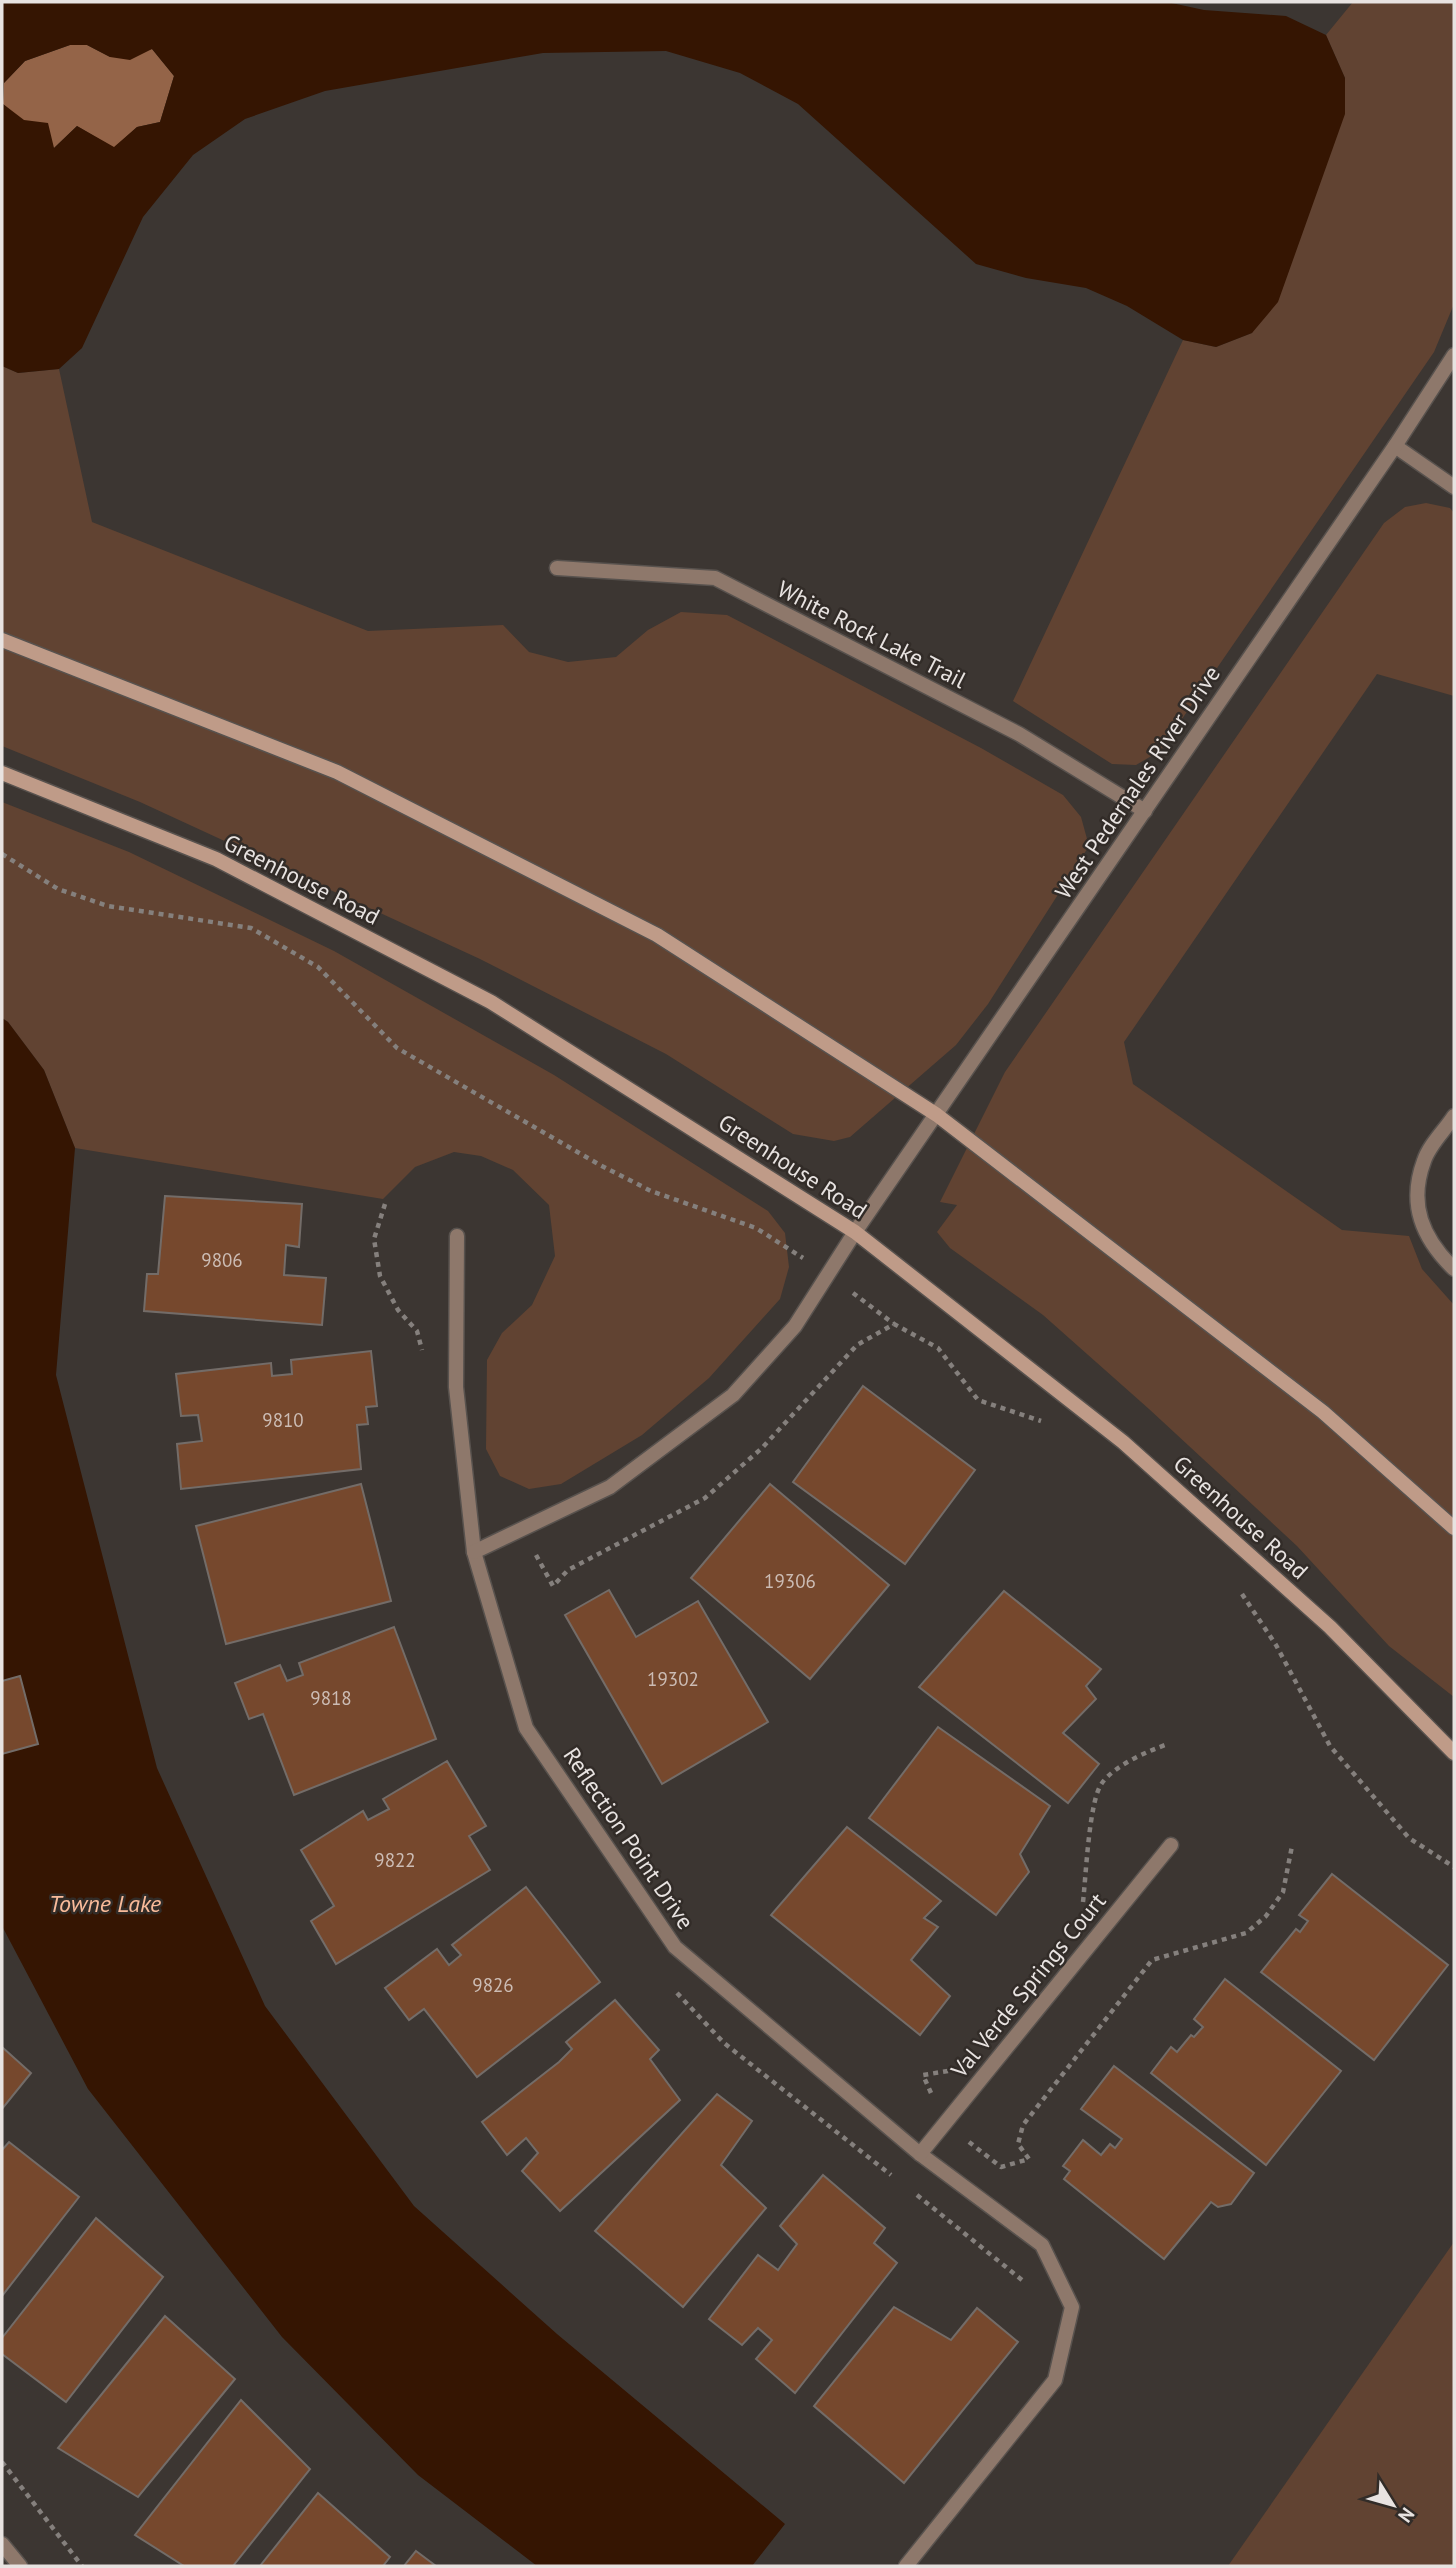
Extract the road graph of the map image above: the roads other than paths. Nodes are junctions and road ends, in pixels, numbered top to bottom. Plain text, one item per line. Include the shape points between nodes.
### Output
1 (1454, 355) edge
2 (1395, 446) junction
3 (1454, 487) edge
4 (557, 568) dead end
5 (2, 640) edge
6 (2, 773) edge
7 (1144, 811) junction
8 (937, 1115) junction
9 (1454, 1116) edge
10 (855, 1232) junction
11 (457, 1237) dead end
12 (1454, 1269) edge
13 (1454, 1528) edge
14 (474, 1552) junction
15 (1454, 1753) edge
16 (1171, 1845) dead end
17 (920, 2154) junction
18 (2, 2544) edge
19 (20, 2566) edge
20 (905, 2566) edge

1 - 2 street, West Pedernales River Drive
2 - 3 street
2 - 7 street, West Pedernales River Drive
4 - 7 street, White Rock Lake Trail via 715,578 1019,734
5 - 8 main road via 337,772 657,935
6 - 10 main road, Greenhouse Road via 216,859 491,1002
7 - 8 street, West Pedernales River Drive
8 - 10 street, West Pedernales River Drive
8 - 13 main road via 1324,1412
9 - 12 street via 1424,1159 1416,1195 1425,1235
10 - 14 street, West Pedernales River Drive via 795,1326 733,1395 610,1487
10 - 15 main road, Greenhouse Road via 1123,1442 1330,1627
11 - 14 street, Reflection Point Drive via 456,1387
14 - 17 street, Reflection Point Drive via 526,1728 675,1947
16 - 17 street, Val Verde Springs Court
17 - 20 street, Reflection Point Drive via 1042,2245 1072,2307 1055,2380
18 - 19 street

